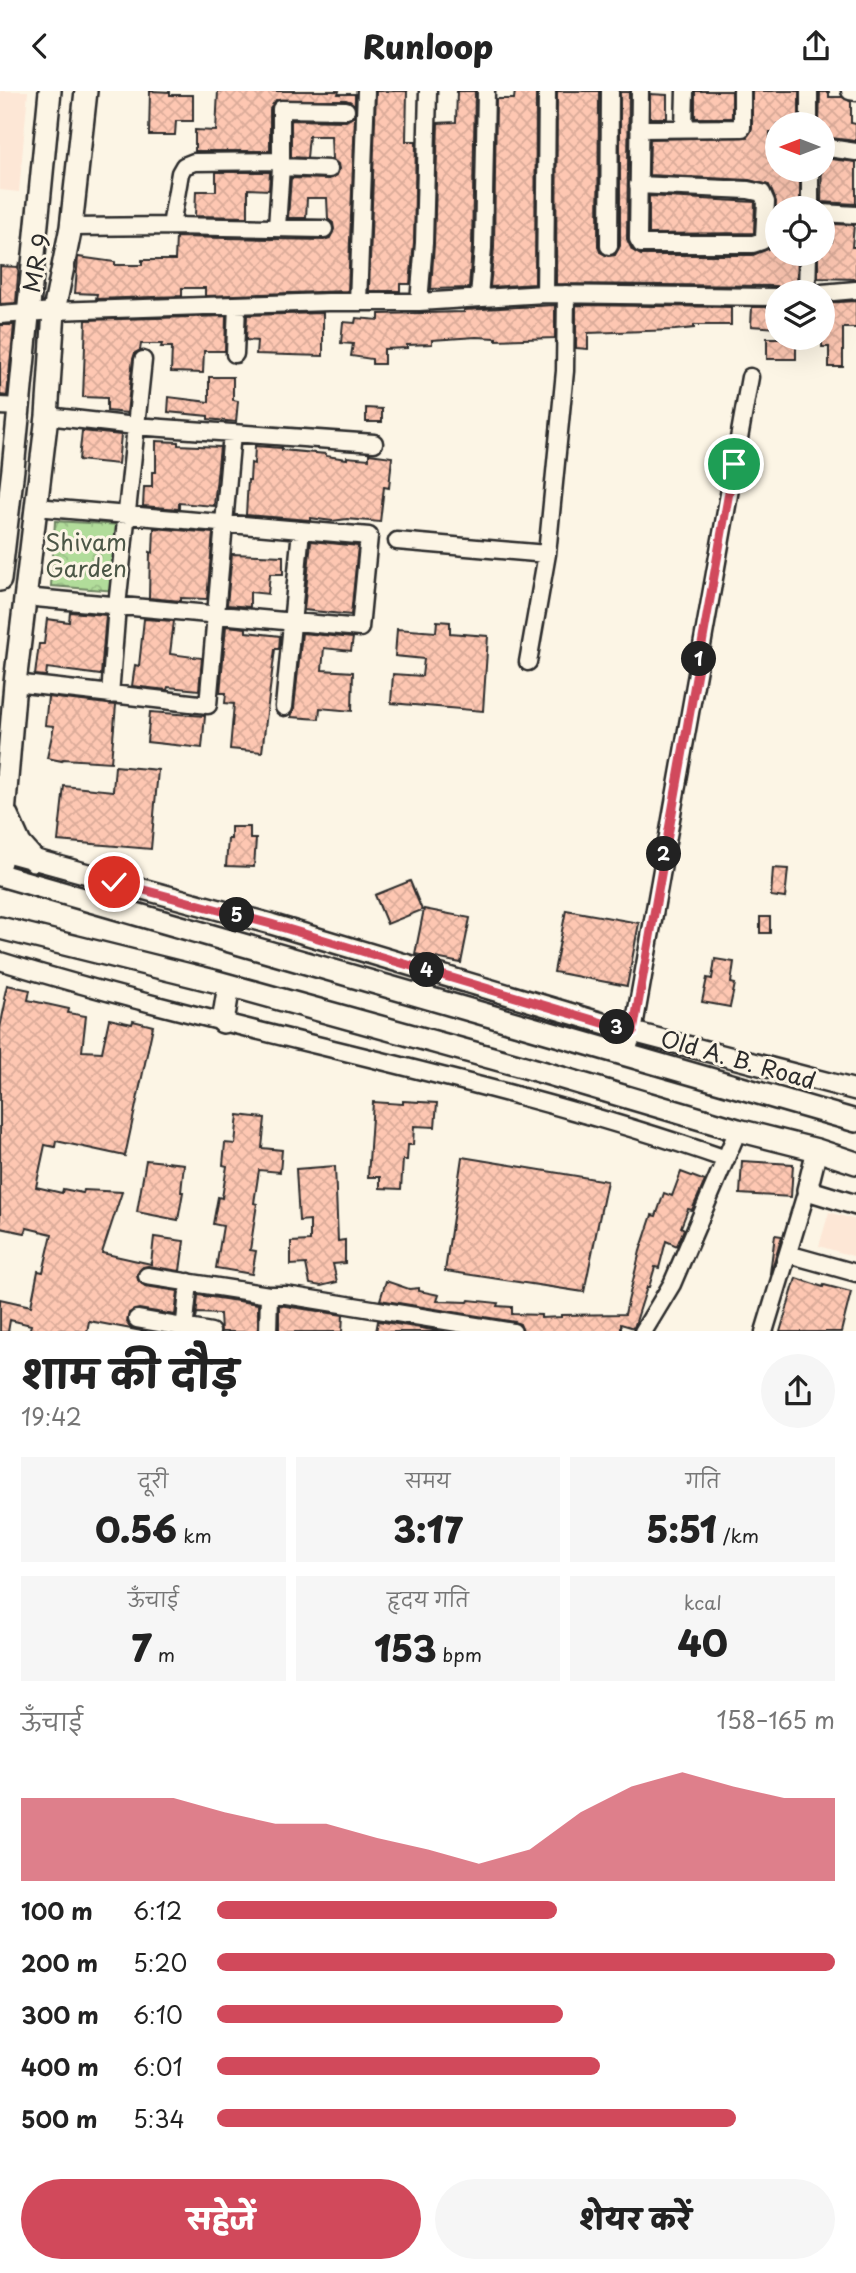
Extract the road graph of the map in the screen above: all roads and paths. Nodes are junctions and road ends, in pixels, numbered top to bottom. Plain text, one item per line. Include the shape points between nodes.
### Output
1 (50, 91) edge
2 (86, 91) edge
3 (366, 91) edge
4 (428, 91) edge
5 (486, 91) edge
6 (547, 91) edge
7 (610, 91) edge
8 (640, 91) edge
9 (685, 91) edge
10 (742, 91) edge
11 (810, 91) edge
12 (850, 91) edge
13 (856, 92) edge
14 (346, 110) dead end
15 (809, 112) edge
16 (639, 129) junction
17 (684, 129) junction
18 (835, 149) edge
19 (856, 152) edge
20 (280, 164) junction
21 (329, 169) dead end
22 (638, 185) junction
23 (835, 214) edge
24 (856, 215) edge
25 (171, 226) junction
26 (71, 227) junction
27 (277, 227) junction
28 (324, 229) dead end
29 (609, 246) dead end
30 (856, 290) edge
31 (835, 292) edge
32 (545, 294) junction
33 (566, 294) junction
34 (479, 297) junction
35 (765, 297) edge
36 (358, 302) junction
37 (419, 302) junction
38 (237, 305) junction
39 (54, 311) junction
40 (27, 314) junction
41 (0, 315) edge
42 (235, 354) dead end
43 (143, 360) dead end
44 (750, 377) dead end
45 (10, 407) edge
46 (47, 416) junction
47 (135, 426) junction
48 (232, 433) junction
49 (373, 443) dead end
50 (4, 505) edge
51 (36, 507) junction
52 (127, 516) junction
53 (226, 523) junction
54 (301, 530) junction
55 (397, 541) dead end
56 (547, 554) junction
57 (0, 580) edge
58 (25, 597) junction
59 (117, 606) junction
60 (216, 614) junction
61 (292, 622) junction
62 (528, 662) dead end
63 (15, 683) junction
64 (110, 695) junction
65 (284, 707) dead end
66 (5, 810) junction
67 (1, 855) edge
68 (34, 860) junction
69 (0, 875) edge
70 (0, 928) edge
71 (0, 961) edge
72 (229, 985) junction
73 (223, 1022) junction
74 (633, 1032) junction
75 (626, 1056) junction
76 (856, 1090) edge
77 (856, 1121) edge
78 (738, 1130) junction
79 (817, 1150) junction
80 (726, 1159) junction
81 (856, 1163) edge
82 (807, 1190) junction
83 (856, 1205) edge
84 (788, 1254) junction
85 (856, 1273) edge
86 (148, 1276) dead end
87 (189, 1282) junction
88 (269, 1295) junction
89 (137, 1319) dead end
90 (185, 1329) edge
91 (268, 1331) edge
92 (507, 1331) edge
93 (644, 1331) edge
94 (764, 1331) edge

1 - 40 main road, MR 9
2 - 26 main road, MR 9
3 - 36 street
4 - 37 street
5 - 34 street
6 - 32 street
7 - 29 street
8 - 16 street
9 - 17 street
10 - 17 street via 742,128
11 - 15 street
12 - 13 street
14 - 20 street via 281,109
16 - 17 street
16 - 22 street
18 - 19 street
20 - 21 street
20 - 25 street via 194,162 184,166
20 - 27 street
22 - 22 street via 762,193 766,202 764,237 753,244 641,244
23 - 24 street
25 - 26 street
25 - 27 street
26 - 39 main road, MR 9
27 - 28 street
30 - 31 street
32 - 33 street
32 - 34 street
33 - 35 street
33 - 56 street via 565,372
34 - 37 street
36 - 37 street
36 - 38 street
38 - 39 street
38 - 42 street
39 - 40 street
39 - 46 main road, MR 9
40 - 41 street
40 - 45 main road, MR 9
43 - 47 street
44 - 74 street
45 - 50 main road, MR 9
46 - 47 street
46 - 51 main road, MR 9
47 - 48 street
47 - 52 street
48 - 49 street
48 - 53 street
50 - 57 main road, MR 9
51 - 52 street
51 - 58 main road, MR 9
52 - 53 street
52 - 59 street
53 - 54 street
53 - 60 street
54 - 61 street
54 - 61 street via 369,536 362,615 360,628
55 - 56 street
56 - 62 street
58 - 59 street
58 - 63 main road, MR 9
59 - 60 street
59 - 64 street
60 - 61 street
60 - 64 street via 208,705
61 - 65 street
63 - 64 street
63 - 66 main road, MR 9
66 - 67 main road, MR 9
66 - 68 main road via 14,833
67 - 68 street
68 - 74 street via 271,924
69 - 75 main road, Old A. B. Road
70 - 72 main road
71 - 73 street
72 - 73 main road
72 - 78 main road
73 - 80 street via 520,1095
74 - 75 street
74 - 76 street
75 - 77 main road, Old A. B. Road
78 - 79 main road
78 - 80 street
79 - 81 main road
79 - 82 street
80 - 93 street via 672,1285
82 - 83 street
82 - 84 street
84 - 85 street
84 - 94 street
86 - 87 street
87 - 88 street
87 - 90 street
88 - 91 street
88 - 92 street
89 - 90 street

